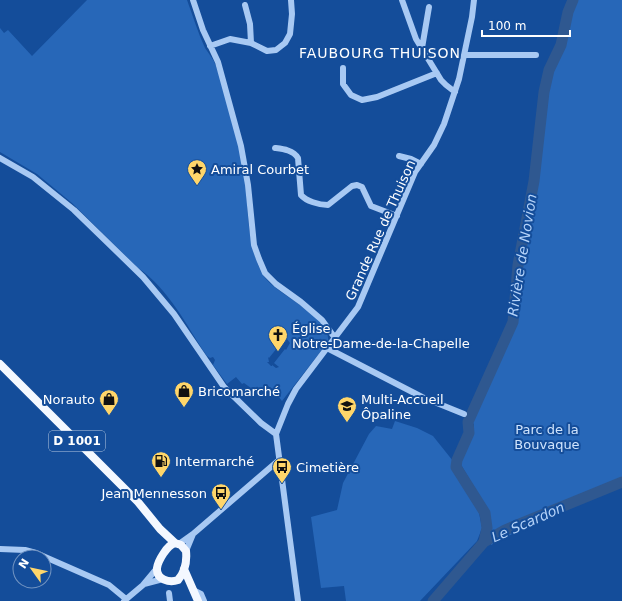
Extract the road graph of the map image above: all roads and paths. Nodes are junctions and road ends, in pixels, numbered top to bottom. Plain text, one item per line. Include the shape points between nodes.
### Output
1 (193, 0) edge
2 (291, 0) edge
3 (402, 0) edge
4 (474, 0) edge
5 (245, 4) dead end
6 (429, 7) dead end
7 (252, 43) junction
8 (210, 46) junction
9 (422, 48) junction
10 (536, 54) dead end
11 (464, 56) junction
12 (343, 68) dead end
13 (437, 73) junction
14 (455, 92) junction
15 (275, 148) dead end
16 (399, 156) dead end
17 (0, 158) edge
18 (420, 164) junction
19 (397, 216) junction
20 (335, 338) junction
21 (327, 348) junction
22 (0, 364) edge
23 (464, 414) dead end
24 (276, 434) junction
25 (279, 460) junction
26 (160, 529) junction
27 (193, 534) junction
28 (177, 543) junction
29 (0, 549) edge
30 (167, 549) junction
31 (186, 551) junction
32 (158, 567) junction
33 (184, 569) junction
34 (163, 579) junction
35 (176, 581) junction
36 (143, 585) junction
37 (169, 593) dead end
38 (195, 595) edge
39 (125, 600) edge
40 (170, 601) edge
41 (204, 601) edge
42 (298, 601) edge

1 - 8 street
2 - 7 street via 290,34 285,43 276,50 267,51
3 - 9 street via 416,39
4 - 11 street, Grande Rue de Thuison
5 - 7 street
6 - 9 street
7 - 8 street via 230,39
8 - 20 street via 218,62 241,146 254,245 259,259 266,273 276,284 322,320
9 - 13 street
10 - 11 street
11 - 14 street, Grande Rue de Thuison
12 - 13 street via 343,84 351,95 362,100 377,97
13 - 14 street
14 - 18 street, Grande Rue de Thuison via 434,146
15 - 19 street via 296,154 301,195 304,198 328,205 352,186 357,185 362,187 371,206
16 - 18 street
17 - 24 street via 33,177 74,210 143,277 174,314 224,387
18 - 19 street, Grande Rue de Thuison
19 - 20 street, Grande Rue de Thuison via 358,307
20 - 21 street, Grande Rue de Thuison
21 - 23 street via 422,397
21 - 24 street, Grande Rue de Thuison via 296,389
22 - 26 main road, D 1001 via 138,502
24 - 25 street, Grande Rue de Thuison
25 - 27 street
25 - 42 street, Grande Rue de Thuison
26 - 28 main road
26 - 30 main road, D 1001
27 - 28 street
27 - 31 street
28 - 30 main road via 171,544
28 - 31 main road via 184,546
29 - 39 street via 36,553 109,585
30 - 32 main road
31 - 33 main road
32 - 34 main road via 159,575
32 - 36 street
33 - 35 main road
33 - 38 main road
34 - 35 main road
34 - 36 street
35 - 38 main road
36 - 39 street
37 - 40 street
38 - 41 street via 200,594

